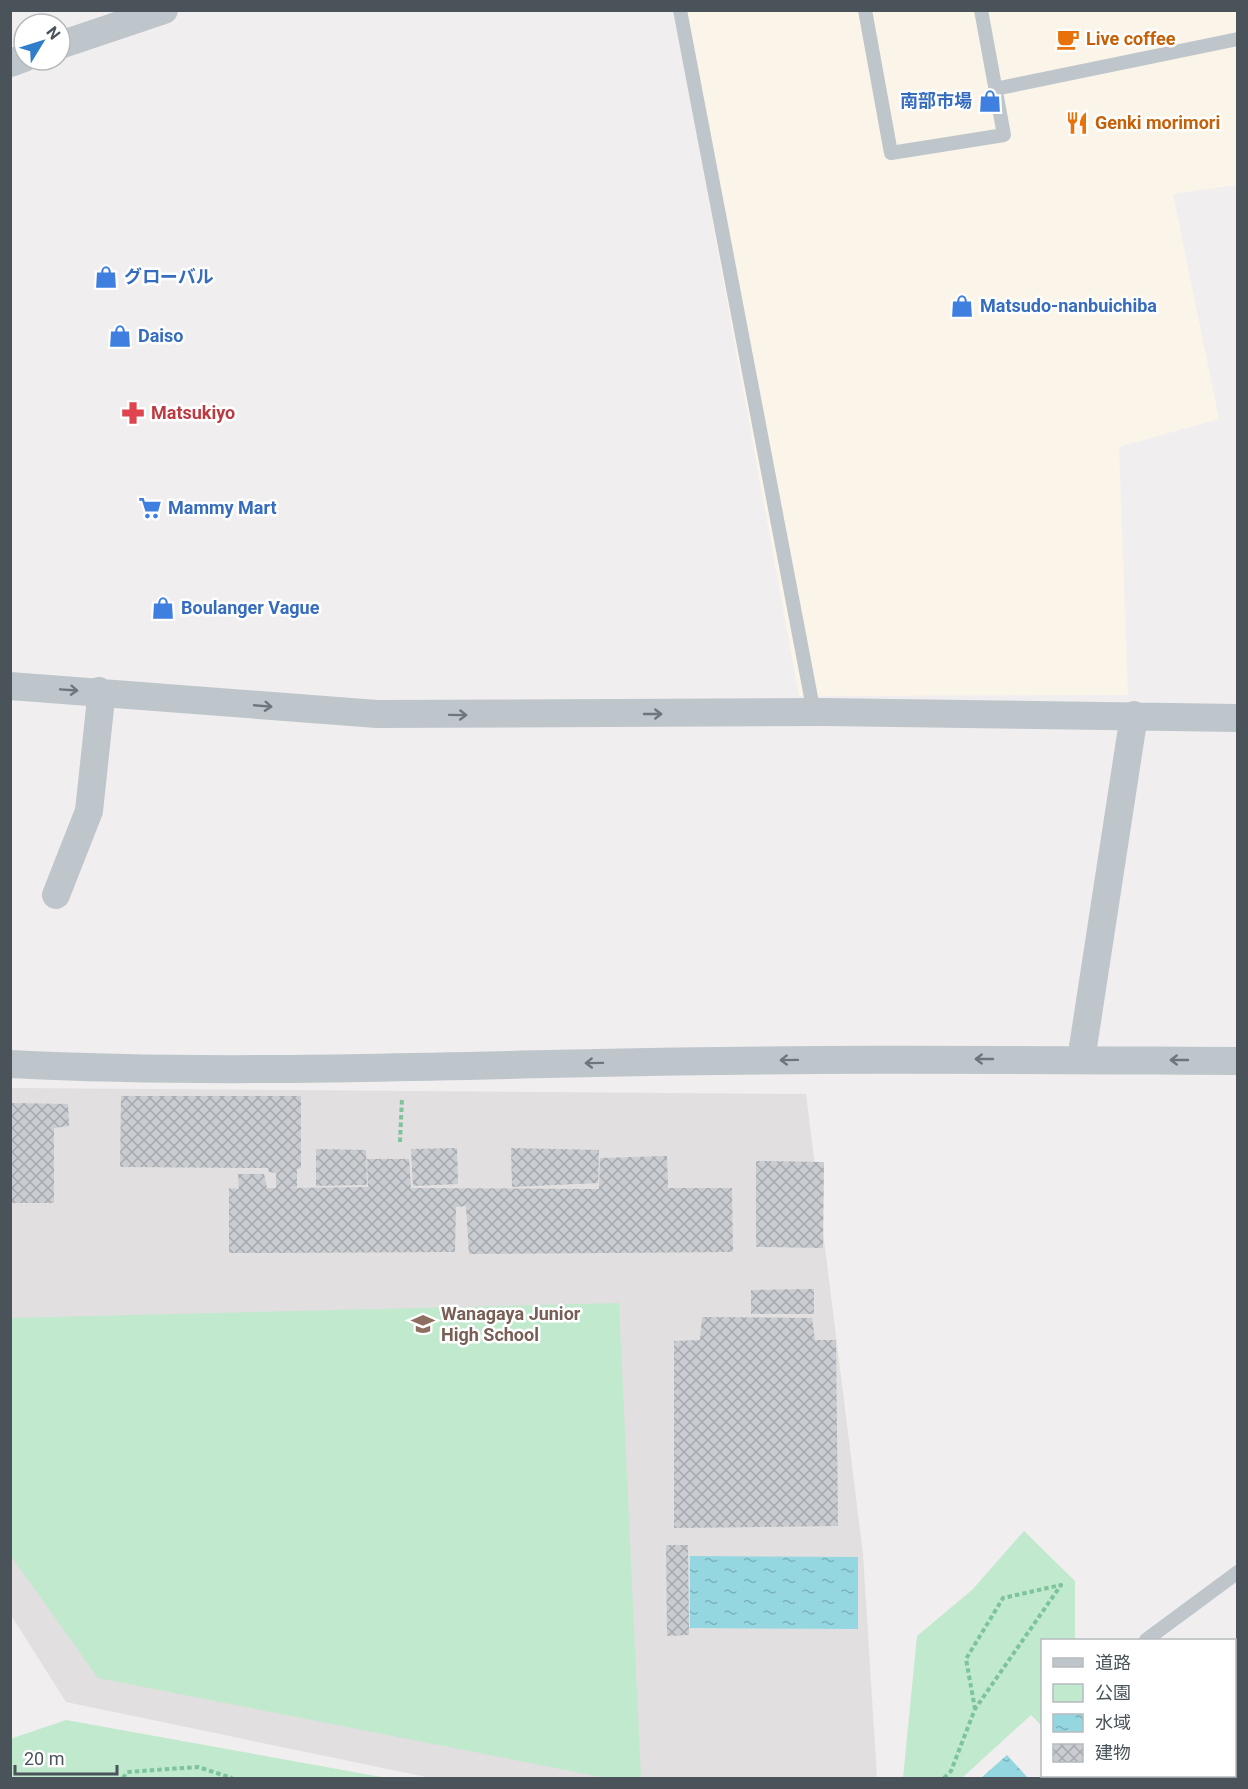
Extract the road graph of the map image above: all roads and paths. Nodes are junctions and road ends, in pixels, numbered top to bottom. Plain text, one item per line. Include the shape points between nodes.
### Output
1 (164, 10) edge
2 (680, 10) edge
3 (865, 10) edge
4 (981, 10) edge
5 (1238, 39) edge
6 (72, 41) edge
7 (996, 89) junction
8 (10, 686) edge
9 (99, 692) junction
10 (814, 713) junction
11 (1134, 715) junction
12 (1238, 718) edge
13 (56, 895) dead end
14 (1081, 1060) junction
15 (1238, 1060) edge
16 (10, 1064) edge
17 (402, 1092) dead end
18 (400, 1142) dead end
19 (1238, 1572) edge
20 (1149, 1639) edge
21 (975, 1709) junction
22 (123, 1779) edge
23 (232, 1779) edge
24 (944, 1779) edge

1 - 6 street
2 - 10 lane
3 - 7 lane via 891,153 1004,135
4 - 7 lane
5 - 7 lane
8 -> 9 street
9 -> 10 street via 377,714
9 - 13 street via 89,811
10 - 11 street
11 - 12 street
11 - 14 street
15 -> 14 street
14 -> 16 street via 808,1059 309,1070
17 - 18 path
19 - 20 lane
21 - 21 path via 1028,1633 1061,1585 1003,1598 966,1659
21 - 24 path via 951,1771
22 - 23 path via 127,1772 198,1767

